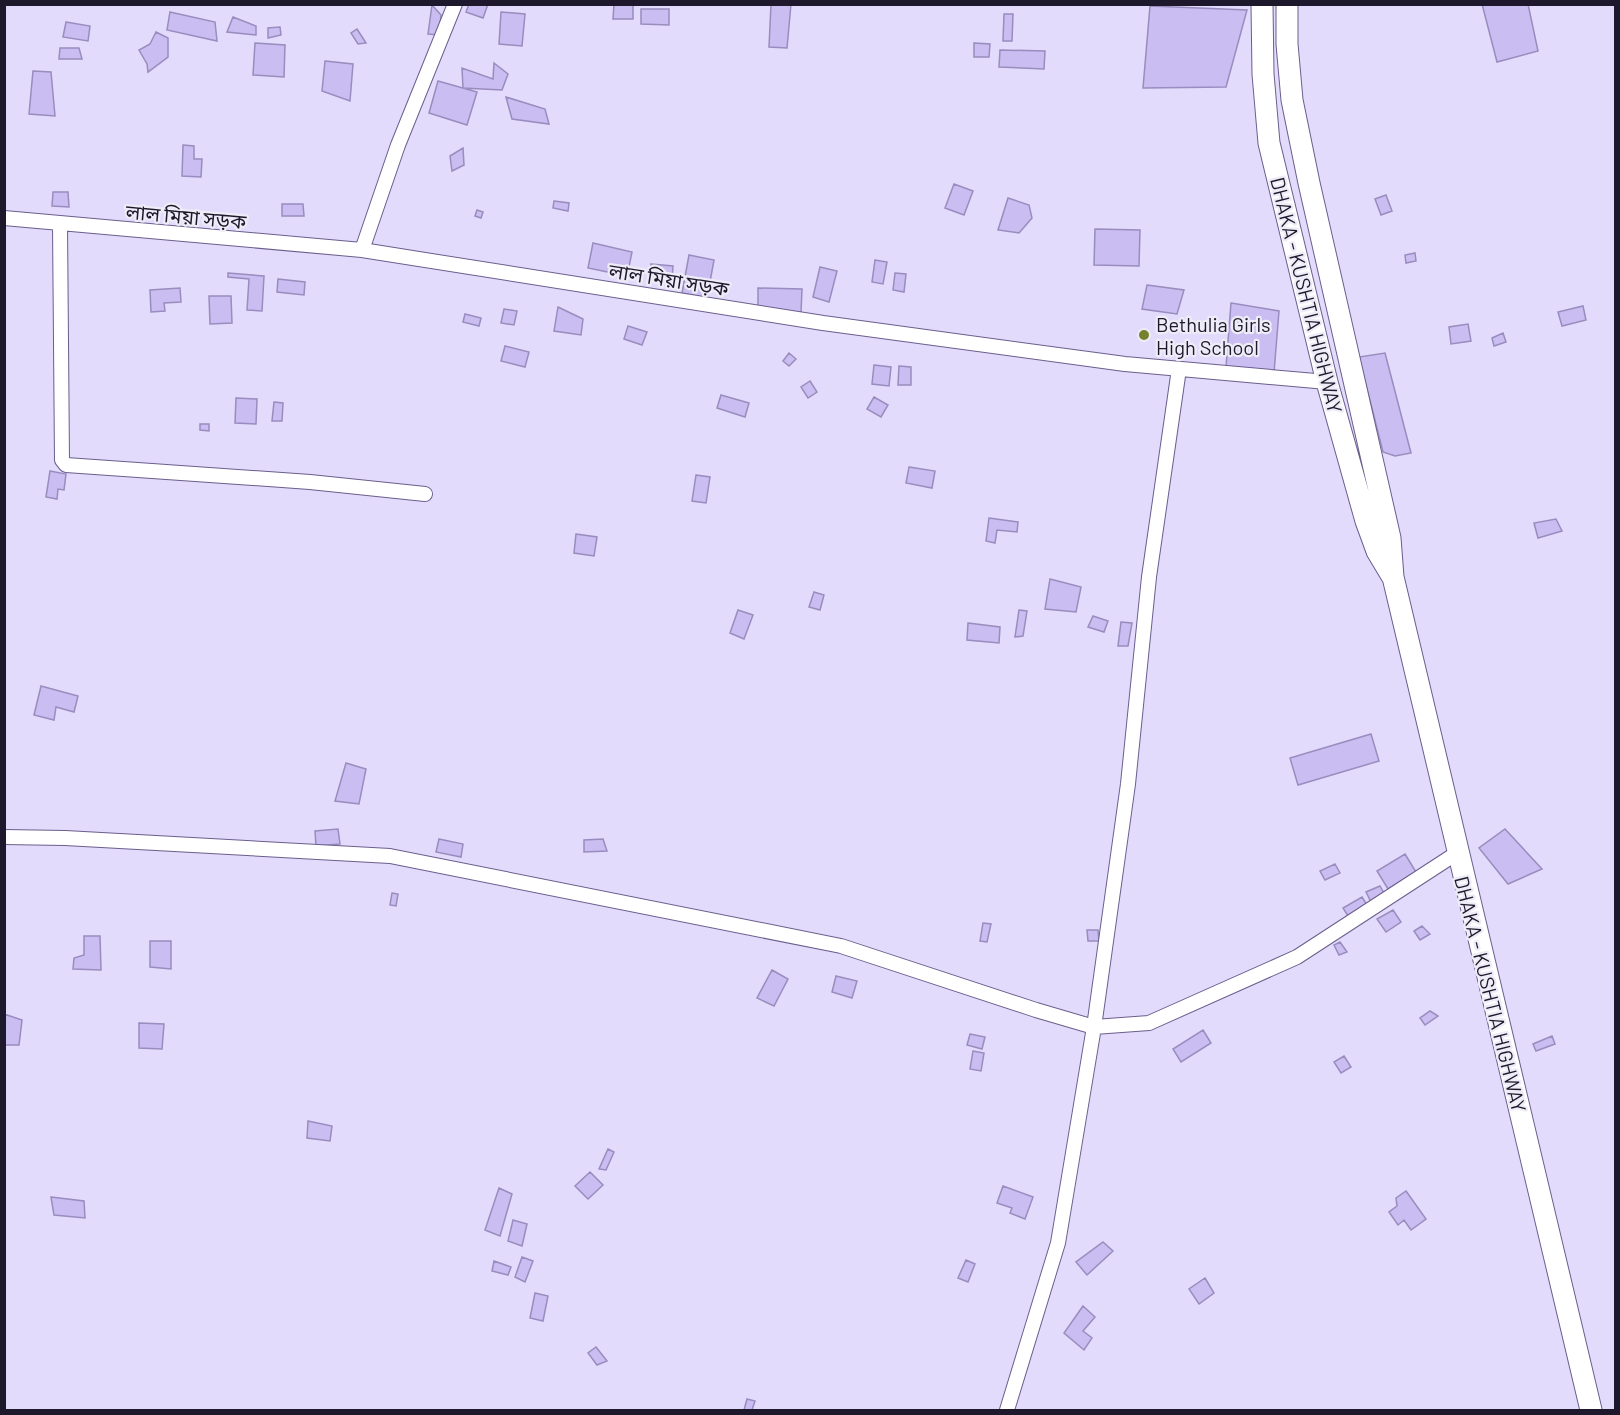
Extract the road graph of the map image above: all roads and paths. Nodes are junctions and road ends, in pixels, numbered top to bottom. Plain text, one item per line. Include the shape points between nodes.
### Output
1 (455, 4) edge
2 (1262, 4) edge
3 (1287, 4) edge
4 (4, 218) edge
5 (60, 224) junction
6 (362, 250) junction
7 (1179, 369) junction
8 (1328, 382) junction
9 (425, 494) dead end
10 (1392, 577) junction
11 (4, 837) edge
12 (1457, 854) junction
13 (1095, 1027) junction
14 (1007, 1410) edge
15 (1591, 1410) edge

1 - 6 street via 398,145
2 - 8 main road, DHAKA - KUSHTIA HIGHWAY via 1269,143
3 - 10 main road, DHAKA - KUSHTIA HIGHWAY via 1292,100 1390,538
4 - 5 street, লাল মিয়া সড়ক
5 - 6 street, লাল মিয়া সড়ক
5 - 9 street via 62,459 66,465
6 - 7 street, লাল মিয়া সড়ক via 823,323
7 - 8 street, লাল মিয়া সড়ক
7 - 13 street via 1149,577 1128,784
8 - 10 main road, DHAKA - KUSHTIA HIGHWAY via 1371,536
10 - 12 main road, DHAKA - KUSHTIA HIGHWAY
11 - 13 street via 390,856 841,946
12 - 13 street via 1297,957 1149,1023
12 - 15 main road, DHAKA - KUSHTIA HIGHWAY
13 - 14 street via 1058,1243

